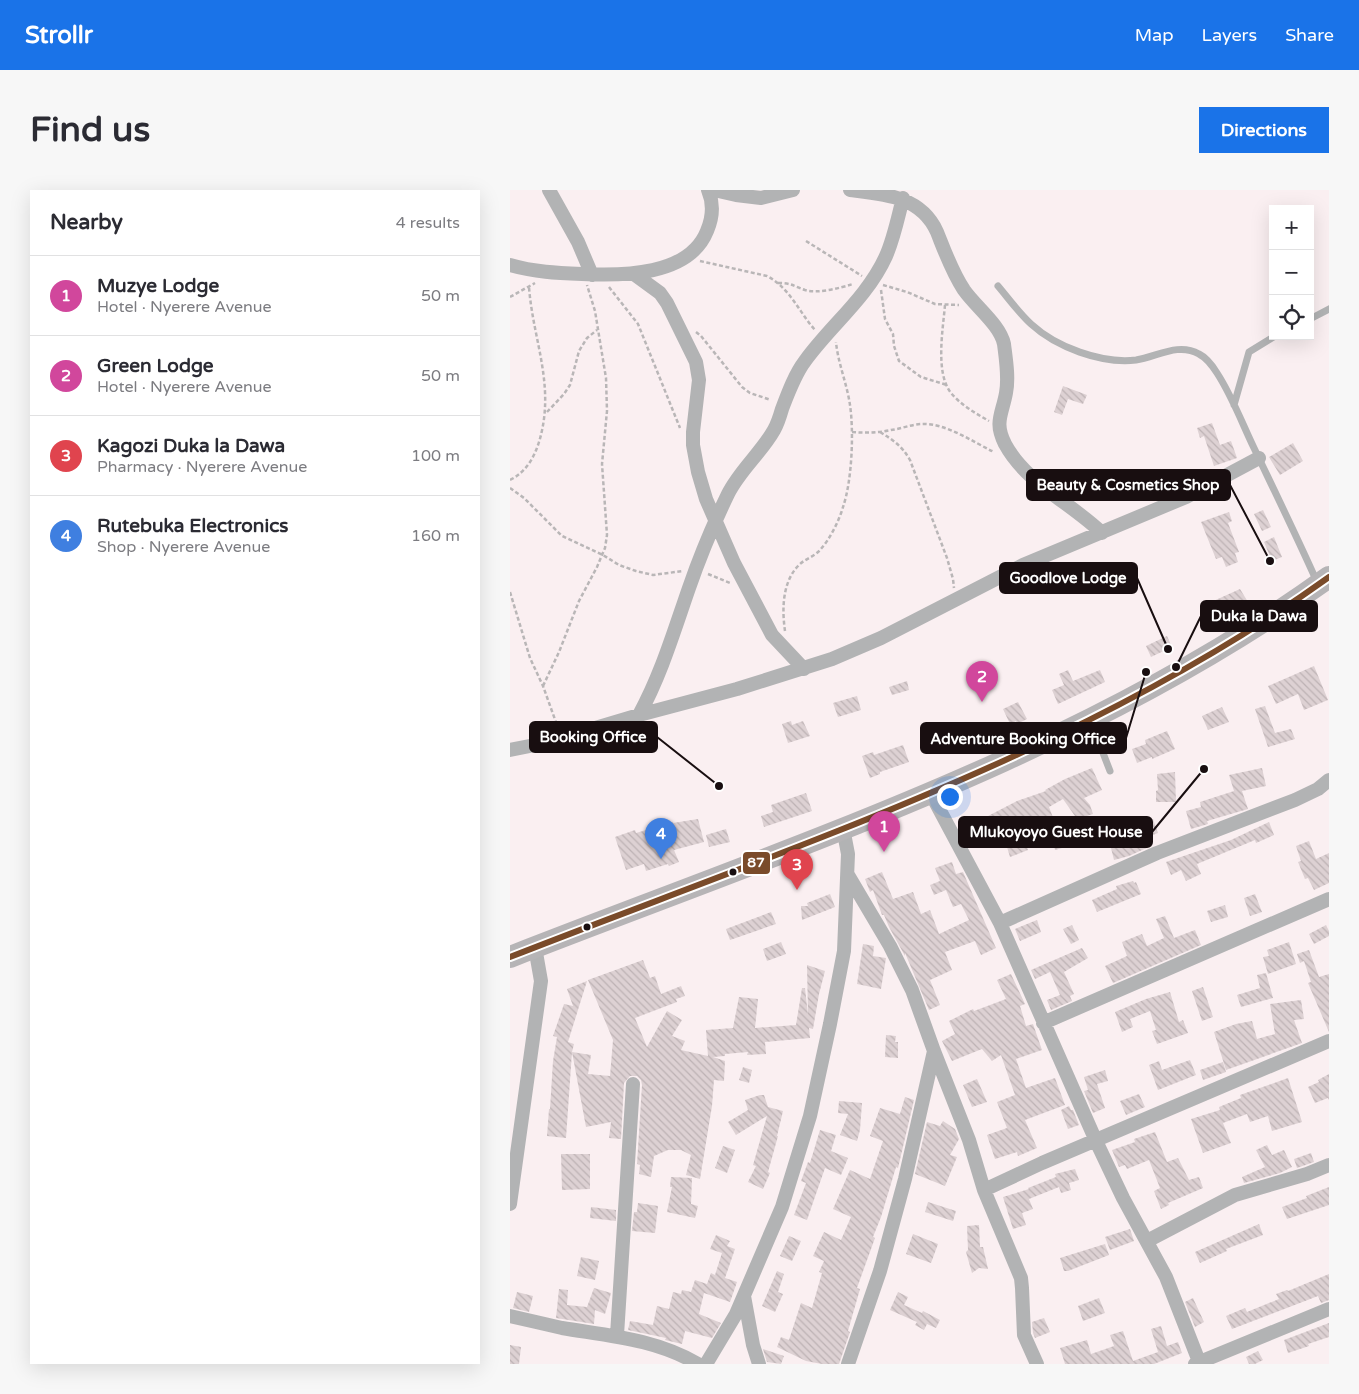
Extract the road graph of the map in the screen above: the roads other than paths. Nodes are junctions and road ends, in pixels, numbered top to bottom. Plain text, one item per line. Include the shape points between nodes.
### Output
1 (549, 190) edge
2 (708, 190) edge
3 (714, 190) edge
4 (793, 190) edge
5 (850, 190) edge
6 (903, 198) junction
7 (510, 265) edge
8 (634, 274) junction
9 (592, 275) junction
10 (998, 286) dead end
11 (1329, 309) edge
12 (1314, 316) edge
13 (1269, 340) edge
14 (1234, 405) junction
15 (1259, 458) junction
16 (716, 520) junction
17 (1102, 532) junction
18 (1323, 581) edge
19 (804, 669) junction
20 (639, 715) junction
21 (1090, 718) junction
22 (510, 750) edge
23 (1110, 771) dead end
24 (1329, 780) edge
25 (930, 792) junction
26 (843, 828) junction
27 (848, 875) junction
28 (1329, 899) edge
29 (1000, 923) junction
30 (536, 947) junction
31 (510, 957) edge
32 (1043, 1023) junction
33 (1329, 1041) edge
34 (934, 1052) junction
35 (633, 1084) dead end
36 (1096, 1141) junction
37 (1329, 1166) edge
38 (984, 1190) junction
39 (510, 1204) edge
40 (1148, 1241) junction
41 (744, 1296) junction
42 (1329, 1309) edge
43 (510, 1316) edge
44 (617, 1335) junction
45 (698, 1364) edge
46 (706, 1364) edge
47 (758, 1364) edge
48 (848, 1364) edge
49 (1036, 1364) edge
50 (1198, 1364) edge

1 - 9 street
2 - 8 street via 711,220 703,238 677,262
3 - 4 street via 761,198
5 - 6 street
6 - 16 street via 886,256 872,280 798,370 774,430 736,480
6 - 17 street via 920,209 932,223 959,282 1001,335 1007,385 998,427 1005,443 1018,463 1046,489
7 - 9 street via 548,273
8 - 9 street
8 - 16 street via 660,293 696,362 699,372 693,445 698,472
10 - 14 lane via 1030,323 1054,341 1076,350 1129,360 1184,349 1198,353 1218,373
11 - 12 lane
13 - 14 lane via 1249,352
14 - 15 lane
15 - 17 street via 1186,497
15 - 18 lane
16 - 19 street via 734,563 772,635
16 - 20 street
17 - 19 street via 1023,565 881,638
18 - 21 main road via 1224,647
19 - 20 street
20 - 22 street
21 - 23 lane
21 - 25 main road
24 - 29 street via 1318,790 1295,800 1157,853
25 - 26 main road
25 - 29 street
26 - 27 street
26 - 30 main road
27 - 34 street via 904,971
27 - 41 street via 844,952 810,1116 782,1207
28 - 32 street
29 - 32 street
30 - 31 main road
30 - 39 street via 541,980
32 - 36 street
33 - 36 street
34 - 38 street via 969,1140
34 - 48 street via 880,1271
35 - 44 street
36 - 38 street
36 - 40 street
37 - 40 street via 1236,1195
38 - 49 street via 1020,1278 1024,1335
40 - 50 street via 1166,1277
41 - 46 street
41 - 47 street
42 - 50 street
43 - 44 street via 562,1328
44 - 45 street via 670,1349

